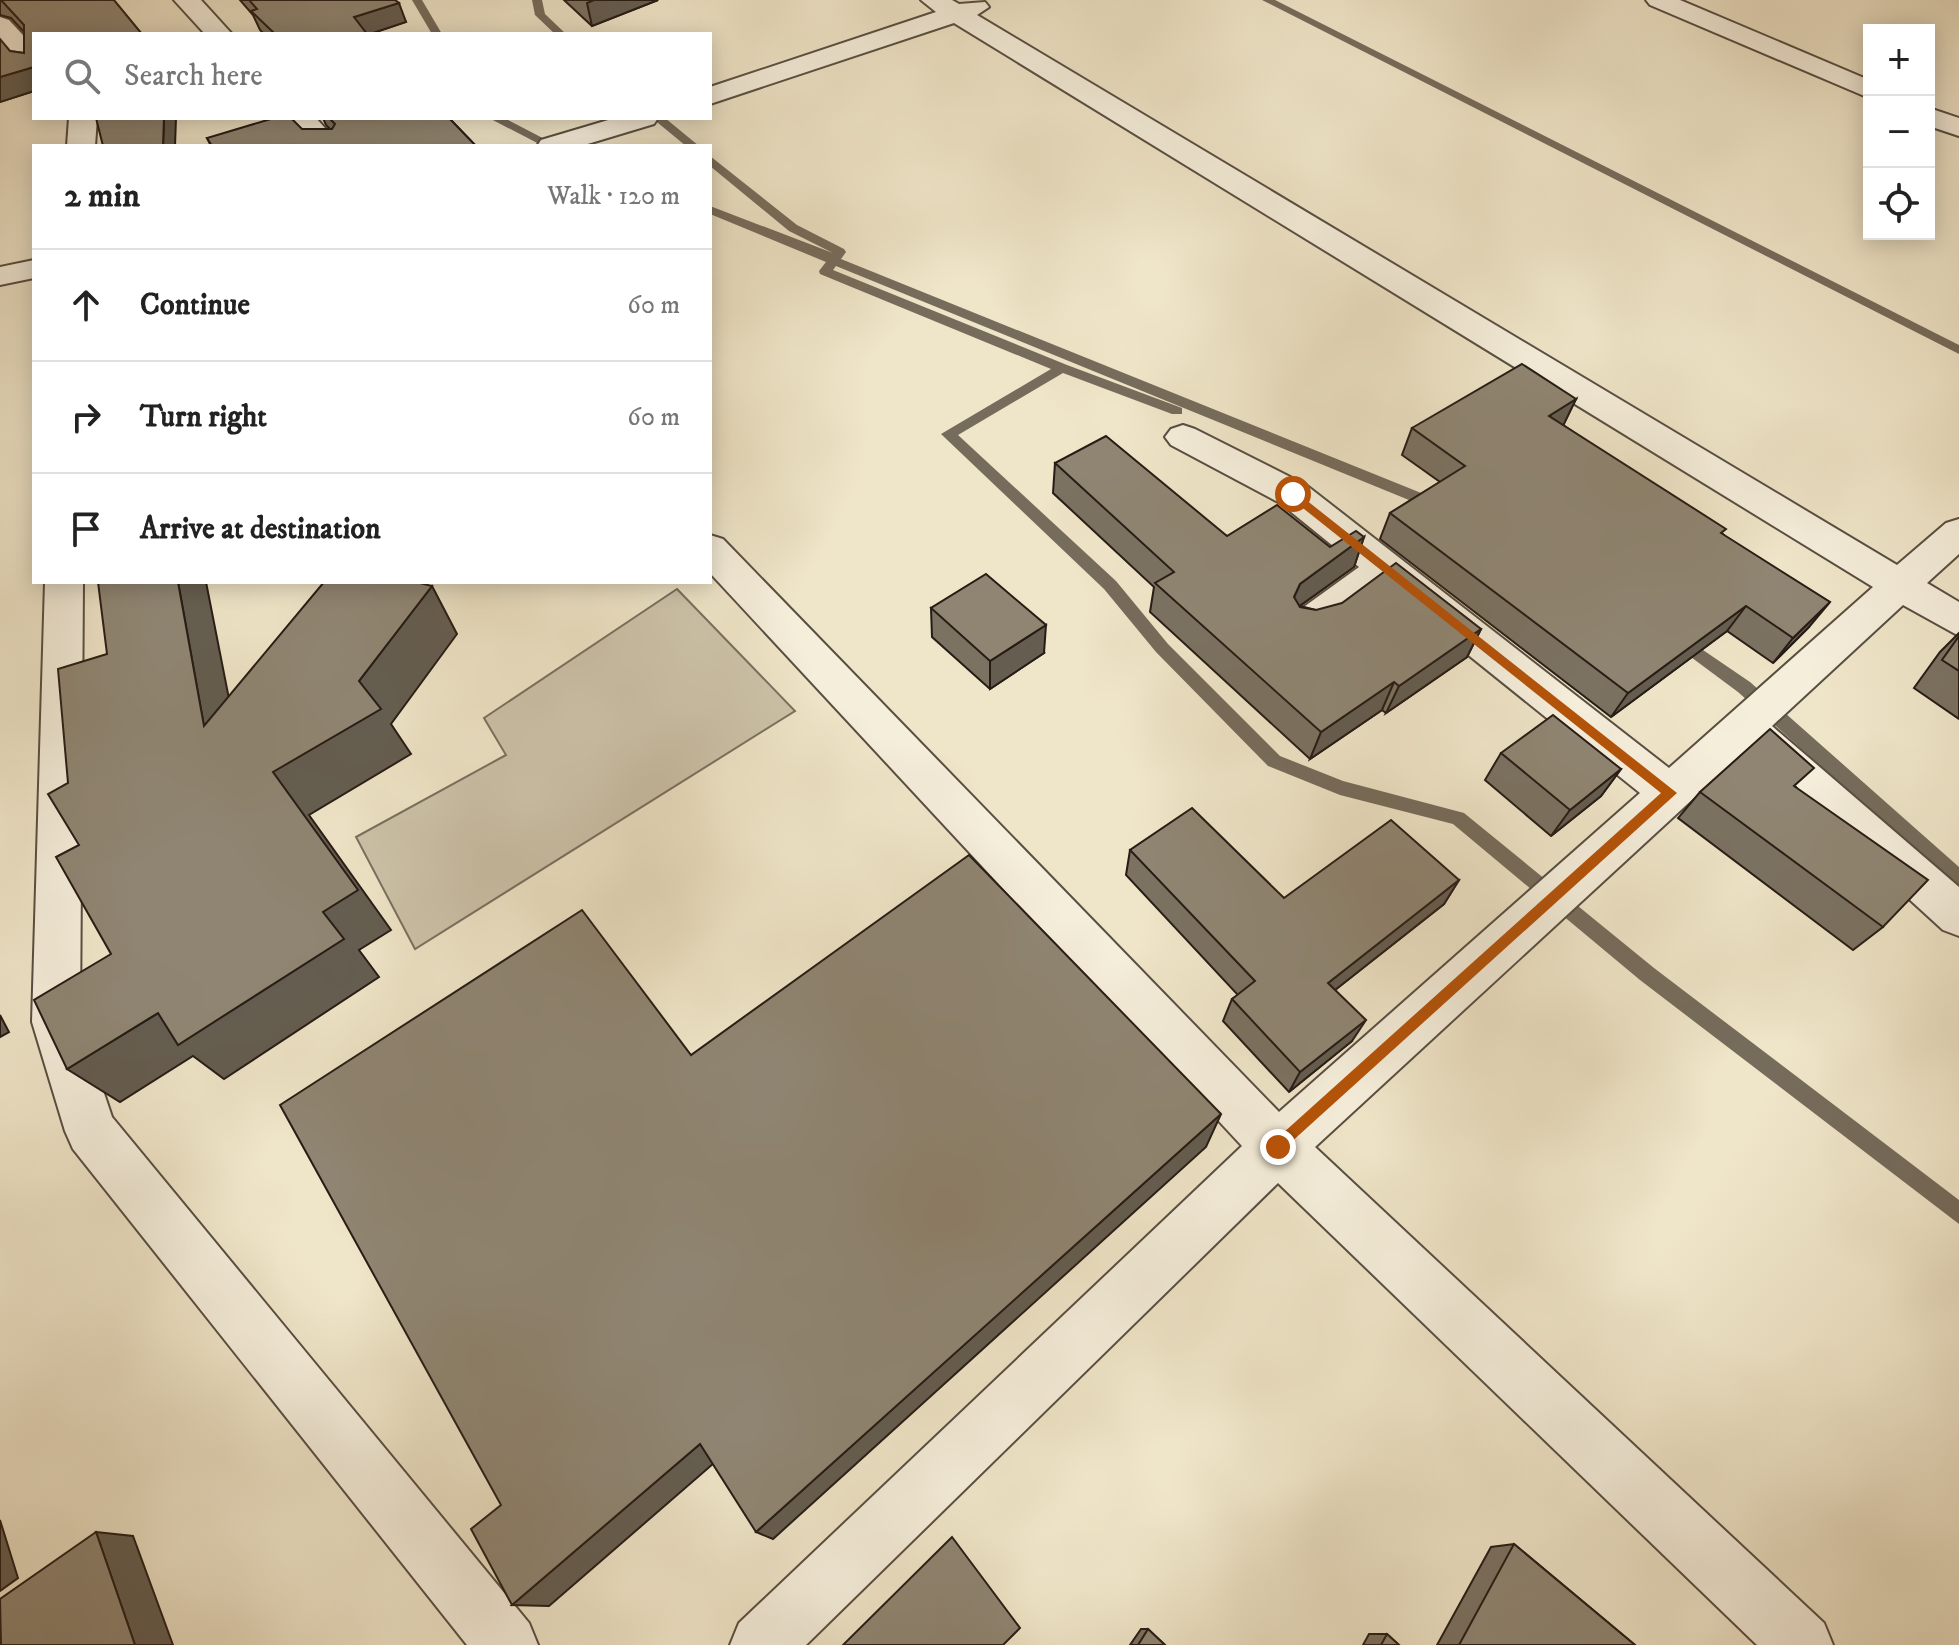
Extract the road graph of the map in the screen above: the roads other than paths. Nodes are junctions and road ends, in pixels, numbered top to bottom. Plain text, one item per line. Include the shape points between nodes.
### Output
1 (187, 0) edge
2 (993, 0) edge
3 (1659, 0) edge
4 (946, 7) edge
5 (0, 25) edge
6 (217, 32) edge
7 (32, 61) edge
8 (1863, 87) edge
9 (712, 95) edge
10 (1935, 118) edge
11 (83, 120) edge
12 (302, 120) edge
13 (637, 120) edge
14 (1959, 128) edge
15 (81, 144) edge
16 (325, 144) edge
17 (558, 144) edge
18 (32, 269) edge
19 (0, 276) edge
20 (1183, 437) dead end
21 (1959, 532) edge
22 (712, 551) edge
23 (1385, 568) junction
24 (64, 584) edge
25 (1899, 586) junction
26 (1959, 621) edge
27 (1308, 624) edge
28 (1745, 725) junction
29 (1670, 793) junction
30 (1959, 916) edge
31 (1278, 1147) junction
32 (507, 1645) edge
33 (761, 1645) edge
34 (1802, 1645) edge

1 - 6 street
2 - 4 street
3 - 8 street
4 - 9 street
4 - 25 street
5 - 7 street
10 - 14 street
11 - 15 street
12 - 16 street
13 - 17 street
18 - 19 street
20 - 23 street via 1293,494
21 - 25 street
22 - 31 street
23 - 27 street
23 - 29 street
24 - 32 street via 56,1022 91,1131
25 - 26 street
25 - 28 street
28 - 29 street
28 - 30 street
29 - 31 street
31 - 33 street
31 - 34 street

